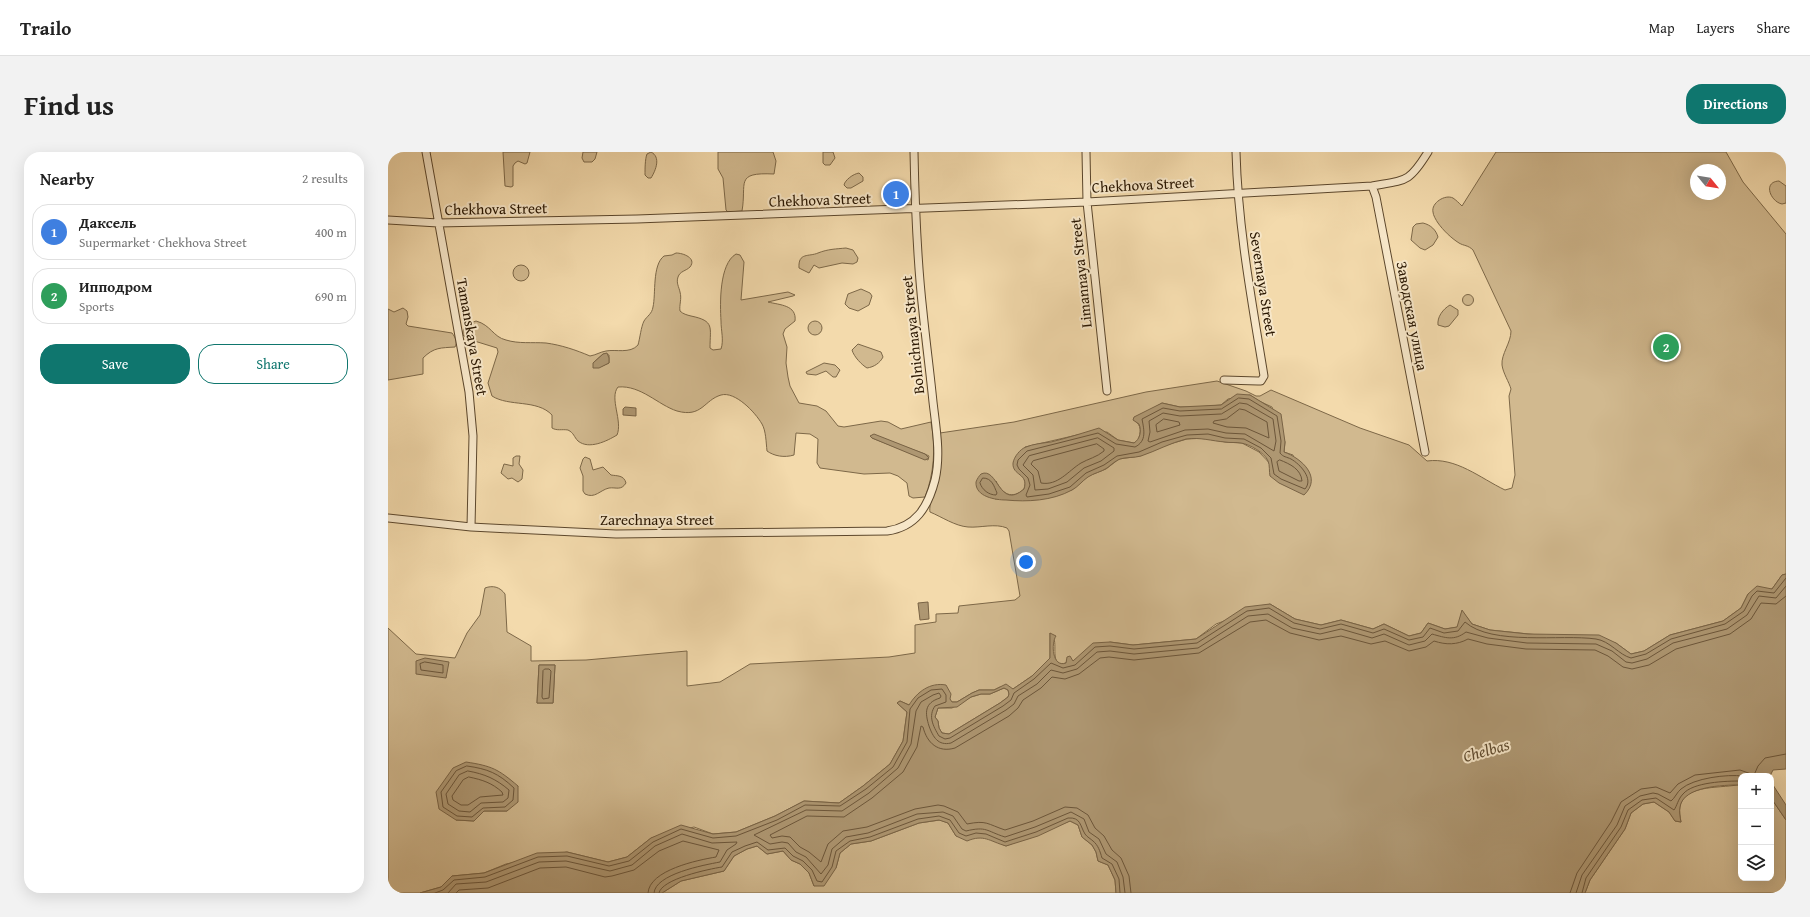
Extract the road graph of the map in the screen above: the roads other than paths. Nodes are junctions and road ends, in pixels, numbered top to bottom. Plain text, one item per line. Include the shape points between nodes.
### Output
1 (426, 152) edge
2 (914, 152) edge
3 (1086, 152) edge
4 (1236, 152) edge
5 (1428, 152) edge
6 (1372, 186) junction
7 (1237, 192) junction
8 (1087, 202) junction
9 (915, 209) junction
10 (388, 220) edge
11 (438, 223) junction
12 (1224, 380) dead end
13 (1107, 391) dead end
14 (1425, 452) dead end
15 (922, 513) joint
16 (388, 518) edge
17 (471, 528) junction

1 - 11 street, Tamanskaya Street
2 - 9 street, Bolnichnaya Street
3 - 8 street, Limannaya Street
4 - 7 street, Severnaya Street
5 - 6 street, Chekhova Street via 1415,172 1407,178
6 - 7 street, Chekhova Street
6 - 14 street, Заводская улица
7 - 8 street, Chekhova Street
7 - 12 street, Severnaya Street via 1264,376 1261,381
8 - 9 street, Chekhova Street
8 - 13 street, Limannaya Street
9 - 11 street, Chekhova Street
9 - 15 street, Bolnichnaya Street via 938,452 935,481
10 - 11 street, Chekhova Street
11 - 17 street, Tamanskaya Street via 466,369 471,412
15 - 17 street, Zarechnaya Street via 909,524 887,531 616,534
16 - 17 street, Zarechnaya Street

